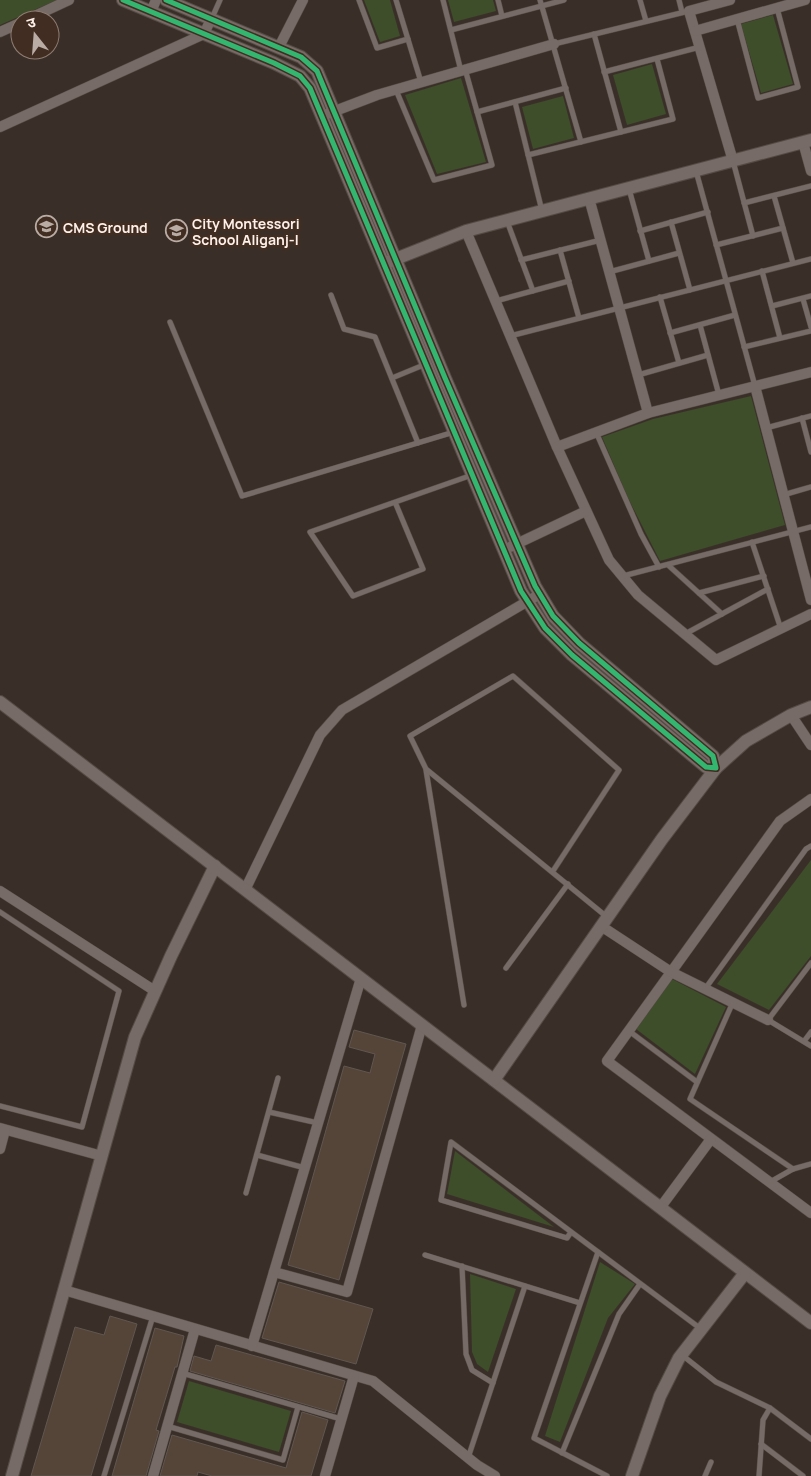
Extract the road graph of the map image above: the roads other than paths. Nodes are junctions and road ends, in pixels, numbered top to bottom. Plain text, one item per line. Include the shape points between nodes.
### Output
1 (69, 0) edge
2 (123, 0) edge
3 (166, 0) edge
4 (220, 0) edge
5 (303, 0) edge
6 (358, 0) edge
7 (396, 0) edge
8 (443, 0) edge
9 (498, 0) edge
10 (564, 0) edge
11 (640, 0) edge
12 (679, 0) edge
13 (805, 0) edge
14 (724, 1) edge
15 (541, 3) edge
16 (154, 6) edge
17 (777, 8) junction
18 (48, 10) edge
19 (686, 12) junction
20 (502, 16) junction
21 (211, 19) junction
22 (737, 19) junction
23 (646, 21) junction
24 (450, 30) junction
25 (695, 31) junction
26 (204, 34) junction
27 (594, 34) junction
28 (408, 39) junction
29 (554, 44) junction
30 (279, 47) junction
31 (700, 48) junction
32 (657, 59) junction
33 (463, 70) junction
34 (604, 72) junction
35 (420, 82) junction
36 (566, 88) junction
37 (396, 90) junction
38 (515, 102) junction
39 (334, 111) junction
40 (477, 112) junction
41 (321, 116) junction
42 (0, 127) edge
43 (621, 132) junction
44 (807, 141) edge
45 (581, 142) junction
46 (528, 155) junction
47 (733, 161) junction
48 (696, 170) junction
49 (811, 171) edge
50 (811, 186) edge
51 (628, 188) junction
52 (774, 196) junction
53 (589, 198) junction
54 (744, 204) junction
55 (542, 211) junction
56 (708, 212) junction
57 (506, 220) junction
58 (671, 222) junction
59 (783, 228) junction
60 (466, 230) junction
61 (640, 231) junction
62 (753, 236) junction
63 (601, 240) junction
64 (716, 245) junction
65 (560, 250) junction
66 (679, 253) junction
67 (811, 259) edge
68 (521, 260) junction
69 (649, 261) junction
70 (389, 262) junction
71 (793, 263) junction
72 (762, 271) junction
73 (610, 272) junction
74 (726, 280) junction
75 (569, 282) junction
76 (690, 290) junction
77 (533, 291) junction
78 (331, 296) dead end
79 (811, 296) edge
80 (660, 297) junction
81 (803, 298) junction
82 (496, 301) junction
83 (772, 306) junction
84 (619, 308) junction
85 (735, 315) junction
86 (579, 318) junction
87 (170, 322) dead end
88 (700, 325) junction
89 (811, 329) edge
90 (670, 332) junction
91 (510, 336) junction
92 (780, 338) junction
93 (744, 347) junction
94 (708, 356) junction
95 (426, 364) junction
96 (679, 364) junction
97 (811, 372) edge
98 (638, 375) junction
99 (392, 378) junction
100 (755, 386) junction
101 (719, 395) junction
102 (648, 413) junction
103 (811, 416) edge
104 (802, 418) junction
105 (765, 428) junction
106 (454, 432) junction
107 (596, 432) junction
108 (418, 443) junction
109 (557, 447) junction
110 (811, 450) edge
111 (472, 474) junction
112 (811, 488) edge
113 (782, 495) junction
114 (395, 502) junction
115 (586, 511) junction
116 (811, 527) edge
117 (791, 532) junction
118 (752, 542) junction
119 (517, 543) junction
120 (504, 550) junction
121 (668, 565) junction
122 (659, 567) junction
123 (764, 576) junction
124 (623, 577) junction
125 (768, 589) junction
126 (699, 593) junction
127 (540, 594) junction
128 (811, 600) edge
129 (528, 602) junction
130 (722, 614) junction
131 (811, 614) edge
132 (781, 629) junction
133 (685, 634) junction
134 (0, 702) edge
135 (811, 707) edge
136 (792, 715) junction
137 (811, 745) edge
138 (716, 768) junction
139 (426, 769) junction
140 (811, 800) edge
141 (811, 846) edge
142 (215, 866) junction
143 (552, 872) junction
144 (568, 884) junction
145 (245, 890) junction
146 (0, 891) edge
147 (0, 912) edge
148 (604, 922) junction
149 (811, 963) edge
150 (506, 968) dead end
151 (671, 972) junction
152 (361, 978) junction
153 (704, 989) junction
154 (155, 991) junction
155 (733, 1002) junction
156 (464, 1006) dead end
157 (768, 1020) junction
158 (422, 1025) junction
159 (628, 1031) junction
160 (811, 1032) edge
161 (805, 1040) junction
162 (811, 1046) edge
163 (278, 1078) dead end
164 (494, 1080) junction
165 (697, 1082) junction
166 (0, 1106) edge
167 (269, 1112) junction
168 (318, 1123) junction
169 (3, 1129) edge
170 (711, 1139) junction
171 (0, 1150) edge
172 (257, 1155) junction
173 (102, 1156) junction
174 (811, 1164) edge
175 (305, 1168) junction
176 (793, 1170) junction
177 (770, 1182) junction
178 (246, 1193) dead end
179 (660, 1208) junction
180 (811, 1213) edge
181 (571, 1232) junction
182 (598, 1252) junction
183 (425, 1255) dead end
184 (462, 1266) junction
185 (274, 1272) junction
186 (745, 1273) junction
187 (640, 1284) junction
188 (525, 1286) junction
189 (64, 1290) junction
190 (580, 1303) junction
191 (153, 1316) junction
192 (811, 1323) edge
193 (195, 1329) junction
194 (701, 1330) junction
195 (252, 1346) junction
196 (681, 1354) junction
197 (182, 1374) junction
198 (354, 1376) junction
199 (493, 1383) junction
200 (298, 1407) junction
201 (770, 1408) junction
202 (341, 1419) junction
203 (167, 1426) junction
204 (811, 1439) edge
205 (761, 1444) junction
206 (562, 1453) junction
207 (468, 1458) junction
208 (711, 1462) dead end
209 (12, 1476) edge
210 (104, 1476) edge
211 (152, 1476) edge
212 (324, 1476) edge
213 (495, 1476) edge
214 (607, 1476) edge
215 (632, 1476) edge
216 (705, 1476) edge
217 (759, 1476) edge
218 (803, 1476) edge

1 - 18 street
2 - 16 street
3 - 21 street
4 - 21 lane
5 - 30 street
6 - 28 lane via 377,48
7 - 28 lane
8 - 24 lane
9 - 20 lane
10 - 15 lane
11 - 23 lane
12 - 19 lane
13 - 17 street
14 - 19 street
15 - 20 lane
15 - 29 lane
16 - 26 street
17 - 22 street
17 - 22 lane via 798,88 758,98
19 - 23 lane
19 - 25 street
20 - 24 lane
21 - 26 street
21 - 30 street
22 - 25 street
23 - 27 lane
24 - 33 lane
25 - 31 street
26 - 41 street via 300,76 310,88
26 - 42 street
27 - 29 lane
27 - 34 lane
28 - 35 lane
29 - 33 street
29 - 36 lane
30 - 39 street via 301,57 317,71
31 - 32 lane
31 - 47 street
32 - 34 lane
32 - 43 lane via 673,119
33 - 35 street
33 - 40 lane
34 - 43 lane
35 - 37 street
36 - 38 lane
36 - 45 lane
37 - 39 street
37 - 40 lane via 434,180 492,166
38 - 40 lane
38 - 46 lane
39 - 41 street
39 - 70 street
41 - 70 street
43 - 45 lane
44 - 47 street
44 - 49 street
45 - 46 lane
46 - 55 lane
47 - 48 street
47 - 54 lane
48 - 51 street
48 - 56 lane
50 - 52 lane
51 - 53 street
51 - 61 lane
52 - 54 lane
52 - 59 lane
53 - 55 street
53 - 63 street
54 - 62 lane
55 - 57 street
56 - 58 lane
56 - 64 lane
57 - 60 street
57 - 68 lane
58 - 61 lane
58 - 66 lane
59 - 62 lane
59 - 71 lane
60 - 70 street
60 - 82 street
61 - 69 lane
62 - 64 lane
63 - 65 lane
63 - 73 street
64 - 74 lane
65 - 68 lane
65 - 75 lane
66 - 69 lane
66 - 76 lane
67 - 71 lane
68 - 77 lane
69 - 73 lane
70 - 95 street
70 - 119 street
71 - 72 lane
72 - 74 lane
72 - 83 lane
73 - 84 street
74 - 76 lane
74 - 85 lane
75 - 77 lane
75 - 86 lane
76 - 80 lane
77 - 82 lane
78 - 99 lane via 344,329 375,337
79 - 81 lane
80 - 84 lane
80 - 90 lane
81 - 83 lane
81 - 89 lane
82 - 91 street
83 - 92 lane
84 - 86 lane
84 - 98 street
85 - 88 lane
85 - 93 lane
86 - 91 lane
87 - 108 lane via 242,496
88 - 90 lane
88 - 94 lane
89 - 92 lane
90 - 96 lane
91 - 109 street
92 - 93 lane
93 - 100 lane
94 - 96 lane
94 - 101 lane
95 - 99 lane
95 - 106 street
96 - 98 lane
97 - 100 street
98 - 102 street
99 - 108 lane
100 - 101 street
100 - 105 street
101 - 102 street
102 - 107 street
103 - 104 lane
104 - 105 lane
104 - 110 lane
105 - 113 street
106 - 108 lane
106 - 111 street
107 - 109 street
107 - 122 lane
109 - 115 street
111 - 114 lane
111 - 120 street
112 - 113 lane
113 - 117 street
114 - 114 lane via 310,532 353,596 423,569
115 - 119 street
115 - 124 street via 608,560
116 - 117 lane
117 - 118 lane
117 - 128 street
118 - 121 lane
118 - 123 lane
119 - 120 street
119 - 127 street
120 - 129 street
121 - 122 lane
121 - 126 lane
122 - 124 lane
123 - 125 lane
123 - 126 lane
124 - 133 street via 638,595
125 - 130 lane
125 - 132 lane
126 - 130 lane
127 - 129 street
127 - 138 street via 553,616 579,643 713,756
129 - 138 street via 545,628 572,655 706,767
129 - 145 street via 342,710 320,735
130 - 133 lane
131 - 132 street
132 - 133 street via 716,660
134 - 142 street
135 - 136 street
136 - 137 street
136 - 138 street via 746,742
138 - 148 street
139 - 143 lane
139 - 143 lane via 410,736 513,676 619,770
139 - 156 lane
140 - 151 street via 780,821
141 - 153 lane
142 - 145 street
142 - 154 street
143 - 144 lane
144 - 148 lane
144 - 150 lane
145 - 152 street
146 - 154 street
147 - 166 lane via 119,991 82,1127
148 - 151 street
148 - 164 street
149 - 157 lane
151 - 153 street
151 - 159 street
152 - 158 street
152 - 168 street
153 - 155 street
154 - 173 street via 135,1037
155 - 157 street
155 - 165 lane
157 - 161 lane
158 - 164 street
158 - 185 street via 347,1292
159 - 165 lane
159 - 170 street via 607,1061
160 - 161 lane
161 - 162 lane
163 - 167 lane
164 - 179 street
165 - 176 lane via 690,1099
167 - 168 lane
167 - 172 lane
168 - 175 street
169 - 171 street
169 - 173 street
170 - 177 street
170 - 179 street
172 - 175 lane
172 - 178 lane
173 - 189 street
174 - 176 lane
175 - 185 street
176 - 177 lane
177 - 180 street
179 - 186 street
181 - 181 lane via 567,1238 441,1200 451,1142
181 - 182 lane
182 - 187 lane
182 - 190 lane
183 - 184 lane
184 - 188 lane
184 - 199 lane via 466,1354 472,1370
185 - 195 street
186 - 192 street
186 - 194 street
187 - 194 lane
187 - 206 lane via 619,1314
188 - 190 lane
188 - 199 lane
189 - 191 street
189 - 209 street
190 - 206 lane via 534,1438
191 - 193 street
191 - 210 lane
193 - 195 street
193 - 197 street
194 - 196 street
195 - 198 street
196 - 201 lane via 716,1382
196 - 215 street via 660,1396
197 - 200 lane
197 - 203 street
198 - 202 street
198 - 207 street via 374,1381
199 - 207 lane
200 - 202 lane
200 - 203 lane via 283,1460
201 - 204 lane
201 - 205 lane via 763,1420
202 - 212 street
203 - 211 street
205 - 217 lane
205 - 218 lane
206 - 214 lane
207 - 213 street
208 - 216 lane

